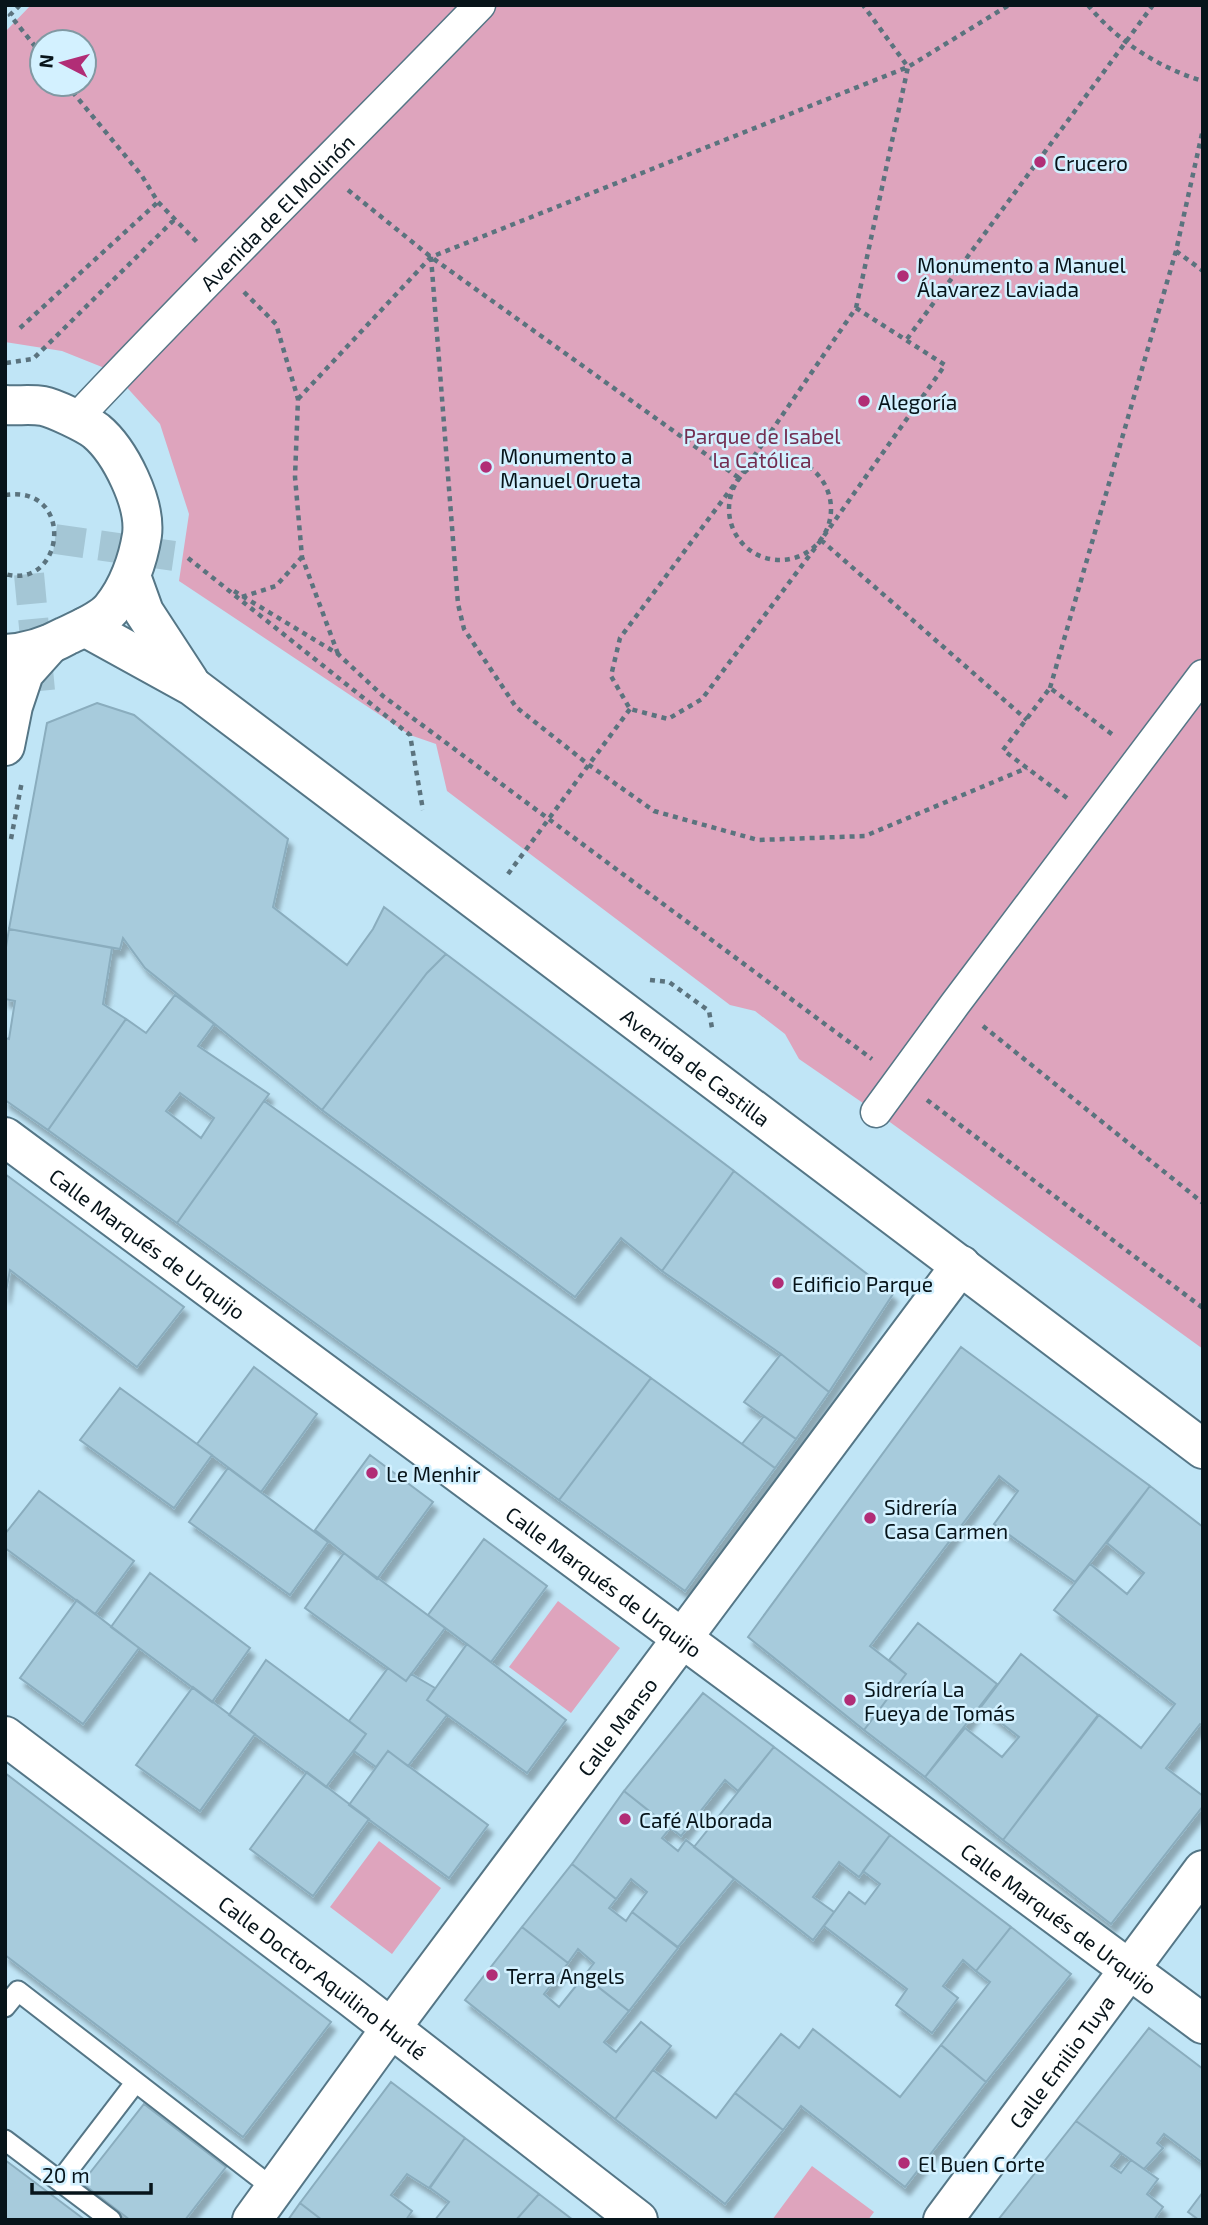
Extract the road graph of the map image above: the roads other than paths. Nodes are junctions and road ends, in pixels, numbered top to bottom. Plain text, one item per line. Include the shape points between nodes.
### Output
1 (480, 5) edge
2 (5, 405) edge
3 (75, 420) junction
4 (131, 576) junction
5 (85, 627) junction
6 (50, 644) junction
7 (5, 654) edge
8 (1203, 675) edge
9 (192, 685) junction
10 (5, 746) edge
11 (876, 1112) dead end
12 (5, 1137) edge
13 (961, 1265) junction
14 (1203, 1449) edge
15 (683, 1638) junction
16 (5, 1736) edge
17 (1203, 1870) edge
18 (1129, 1969) junction
19 (5, 2007) edge
20 (1203, 2024) edge
21 (391, 2028) junction
22 (135, 2083) junction
23 (5, 2140) edge
24 (60, 2181) junction
25 (274, 2189) junction
26 (111, 2220) edge
27 (252, 2220) edge
28 (638, 2220) edge
29 (943, 2220) edge

1 - 3 street, Avenida de El Molinón via 219,267
2 - 3 street via 44,406
3 - 4 street via 94,429 125,468 142,533
4 - 5 street via 111,610
4 - 9 street, Avenida de Castilla via 145,611
5 - 6 street
5 - 9 street, Avenida de Castilla
6 - 7 street
6 - 10 street via 24,673
8 - 11 street
9 - 13 street, Avenida de Castilla
12 - 15 street, Calle Marqués de Urquijo
13 - 14 street, Avenida de Castilla
13 - 15 street, Calle Manso
15 - 18 street, Calle Marqués de Urquijo
15 - 21 street, Calle Manso
16 - 21 street, Calle Doctor Aquilino Hurlé
17 - 18 street, Calle Emilio Tuya
18 - 20 street, Calle Marqués de Urquijo
18 - 29 street, Calle Emilio Tuya
19 - 22 lane via 18,1991
21 - 25 street, Calle Manso
21 - 28 street, Calle Doctor Aquilino Hurlé
22 - 24 lane
22 - 25 lane
23 - 24 lane
24 - 26 lane
25 - 27 street, Calle Manso

